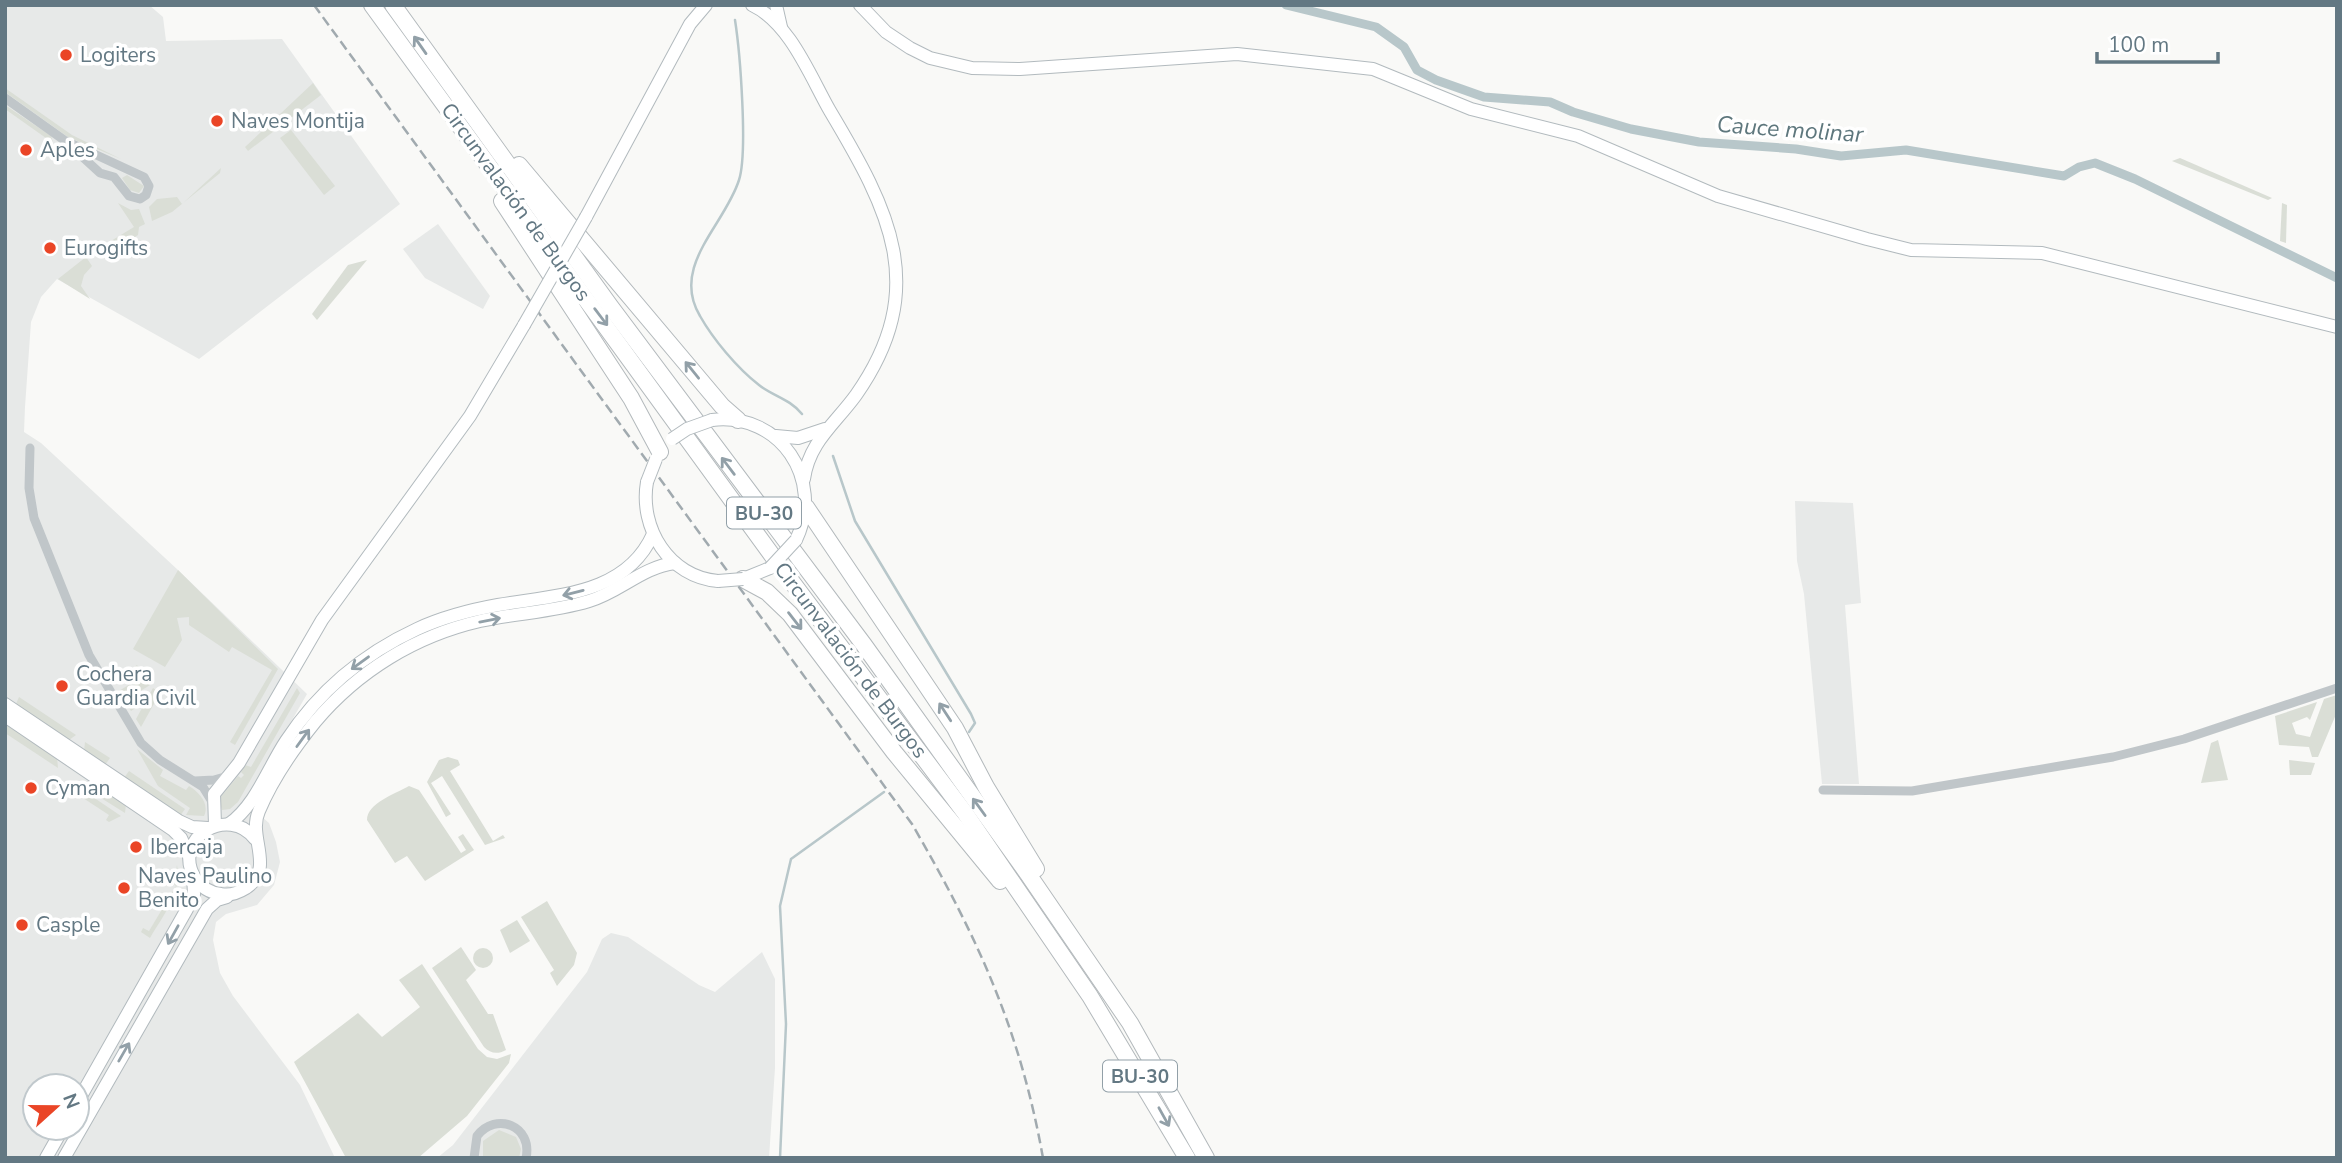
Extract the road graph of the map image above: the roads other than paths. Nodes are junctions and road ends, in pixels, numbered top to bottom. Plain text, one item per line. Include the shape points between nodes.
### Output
1 (372, 5) edge
2 (393, 5) edge
3 (697, 5) edge
4 (706, 5) edge
5 (752, 5) edge
6 (776, 5) edge
7 (860, 5) edge
8 (690, 24) junction
9 (782, 30) junction
10 (438, 70) junction
11 (420, 72) junction
12 (5, 98) edge
13 (64, 140) junction
14 (121, 168) junction
15 (114, 177) junction
16 (2337, 327) edge
17 (738, 420) junction
18 (832, 426) junction
19 (776, 436) junction
20 (30, 448) dead end
21 (658, 455) junction
22 (804, 479) junction
23 (806, 507) junction
24 (653, 534) junction
25 (675, 563) junction
26 (743, 579) junction
27 (2337, 688) edge
28 (5, 704) edge
29 (5, 716) edge
30 (230, 775) junction
31 (194, 781) junction
32 (1823, 790) dead end
33 (211, 800) junction
34 (229, 824) junction
35 (211, 826) junction
36 (256, 839) junction
37 (190, 859) junction
38 (192, 872) junction
39 (238, 893) junction
40 (1090, 996) junction
41 (1130, 1023) junction
42 (91, 1078) edge
43 (55, 1142) edge
44 (46, 1158) edge
45 (64, 1158) edge
46 (474, 1158) edge
47 (526, 1158) edge
48 (1187, 1158) edge
49 (1206, 1158) edge

1 - 11 highway, Circunvalación de Burgos / BU-30
10 -> 2 highway, Circunvalación de Burgos / BU-30
3 - 8 main road
4 - 8 main road
5 - 9 main road
6 - 9 main road
7 - 16 main road via 886,33 910,48 972,68 1020,69 1237,54 1373,69 1471,109 1578,136 1717,196 1867,239 1920,251 2042,253
8 - 30 main road, bridge via 586,217 463,427 318,628
9 - 18 main road via 864,168 883,207 896,261 892,319 881,352
17 -> 10 highway
41 -> 10 highway, Circunvalación de Burgos / BU-30 via 864,645
11 - 21 highway via 445,118 631,398
11 -> 40 highway, Circunvalación de Burgos / BU-30 via 937,774
12 - 13 street
13 - 14 street
13 - 15 street via 100,173
14 - 15 street
14 - 15 street via 144,177 149,186 146,195 140,199 129,196
17 - 19 main road
17 - 21 main road, bridge via 712,420 687,429
18 - 19 main road via 798,438
18 - 22 main road via 811,450
19 - 22 main road
20 - 31 street via 34,518 89,655 141,743
21 - 24 main road, bridge via 647,482 645,509
22 - 23 main road
23 - 26 main road, bridge via 796,540 785,556
41 -> 23 highway via 955,728
24 - 25 main road
24 -> 34 main road via 635,564 609,581 575,593 437,620 362,661 302,718 239,817
25 - 26 main road, bridge via 699,577
36 -> 25 main road via 257,814 293,751 333,702 374,667 449,630 587,602 614,592 649,569
26 -> 40 highway via 767,592 790,614
27 - 32 street via 2184,739 2113,757 1912,791
28 - 35 main road via 179,821 191,827
29 - 37 main road via 173,830
30 - 31 street
30 - 33 main road
31 - 33 street
33 - 35 main road
34 - 35 main road
34 - 36 main road
35 - 37 main road via 196,839
36 - 39 main road via 261,867 248,887
37 - 38 main road
38 - 39 main road via 211,892
38 -> 42 main road via 192,900
45 -> 39 main road via 206,909
40 -> 48 highway, Circunvalación de Burgos / BU-30
41 - 49 highway, Circunvalación de Burgos / BU-30
43 - 44 main road
46 - 47 street via 477,1136 497,1122 520,1130 528,1146

